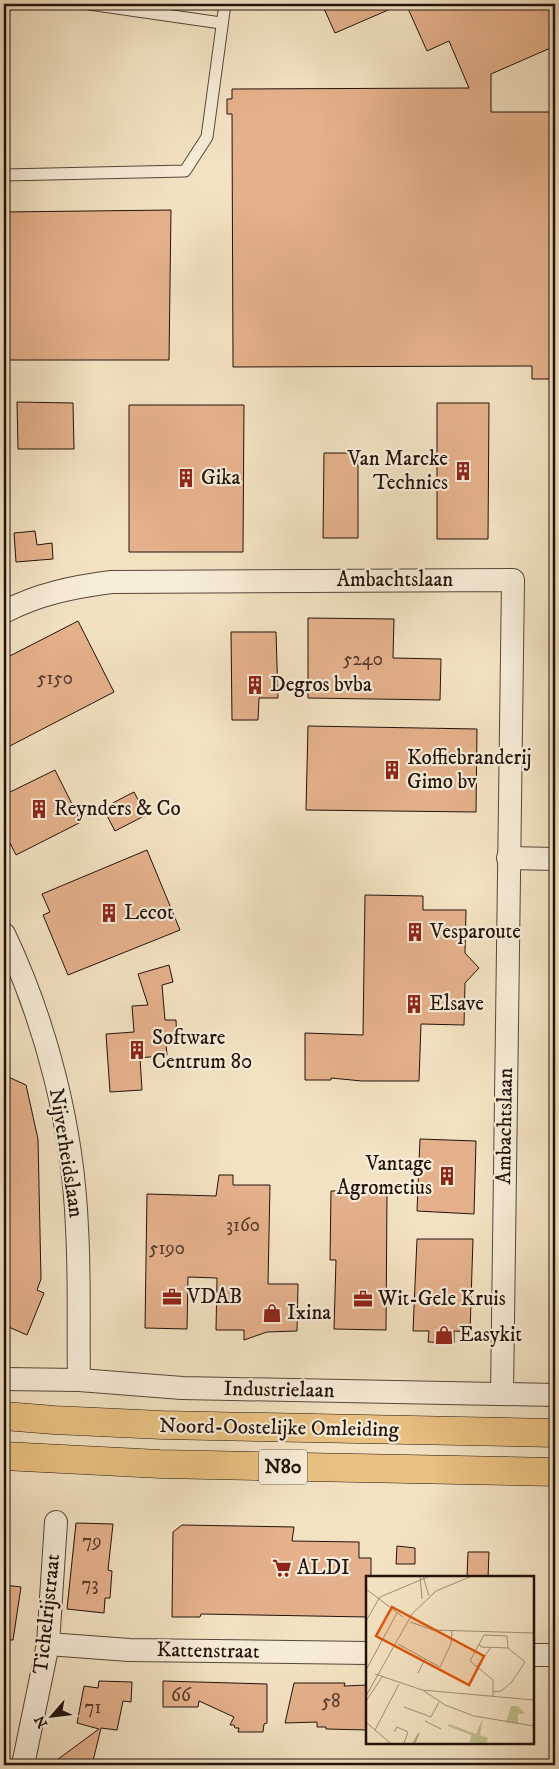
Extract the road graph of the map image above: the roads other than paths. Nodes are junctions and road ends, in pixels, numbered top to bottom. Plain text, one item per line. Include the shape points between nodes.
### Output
1 (88, 4) edge
2 (225, 4) edge
3 (221, 23) junction
4 (4, 175) edge
5 (4, 612) edge
6 (508, 858) junction
7 (555, 859) edge
8 (4, 934) edge
9 (4, 1379) edge
10 (79, 1380) junction
11 (502, 1394) junction
12 (555, 1395) edge
13 (4, 1416) edge
14 (555, 1433) edge
15 (4, 1456) edge
16 (555, 1472) edge
17 (56, 1522) dead end
18 (48, 1644) junction
19 (366, 1653) edge
20 (534, 1655) edge
21 (555, 1655) edge
22 (23, 1765) edge

1 - 3 lane
2 - 3 lane
3 - 4 lane via 207,137 185,171
5 - 6 street, Ambachtslaan via 48,593 110,582 513,580
6 - 7 street
6 - 11 street, Ambachtslaan
8 - 10 street, Nijverheidslaan via 39,1020 68,1143 78,1229
9 - 10 street, Industrielaan
10 - 11 street, Industrielaan via 182,1388
11 - 12 street, Industrielaan
13 - 14 main road, Noord-Oostelijke Omleiding / N80 via 162,1425
15 - 16 main road, Noord-Oostelijke Omleiding / N80 via 160,1464
17 - 18 street, Tichelrijstraat
18 - 19 street, Kattenstraat via 129,1650
18 - 22 street, Tichelrijstraat
20 - 21 street

